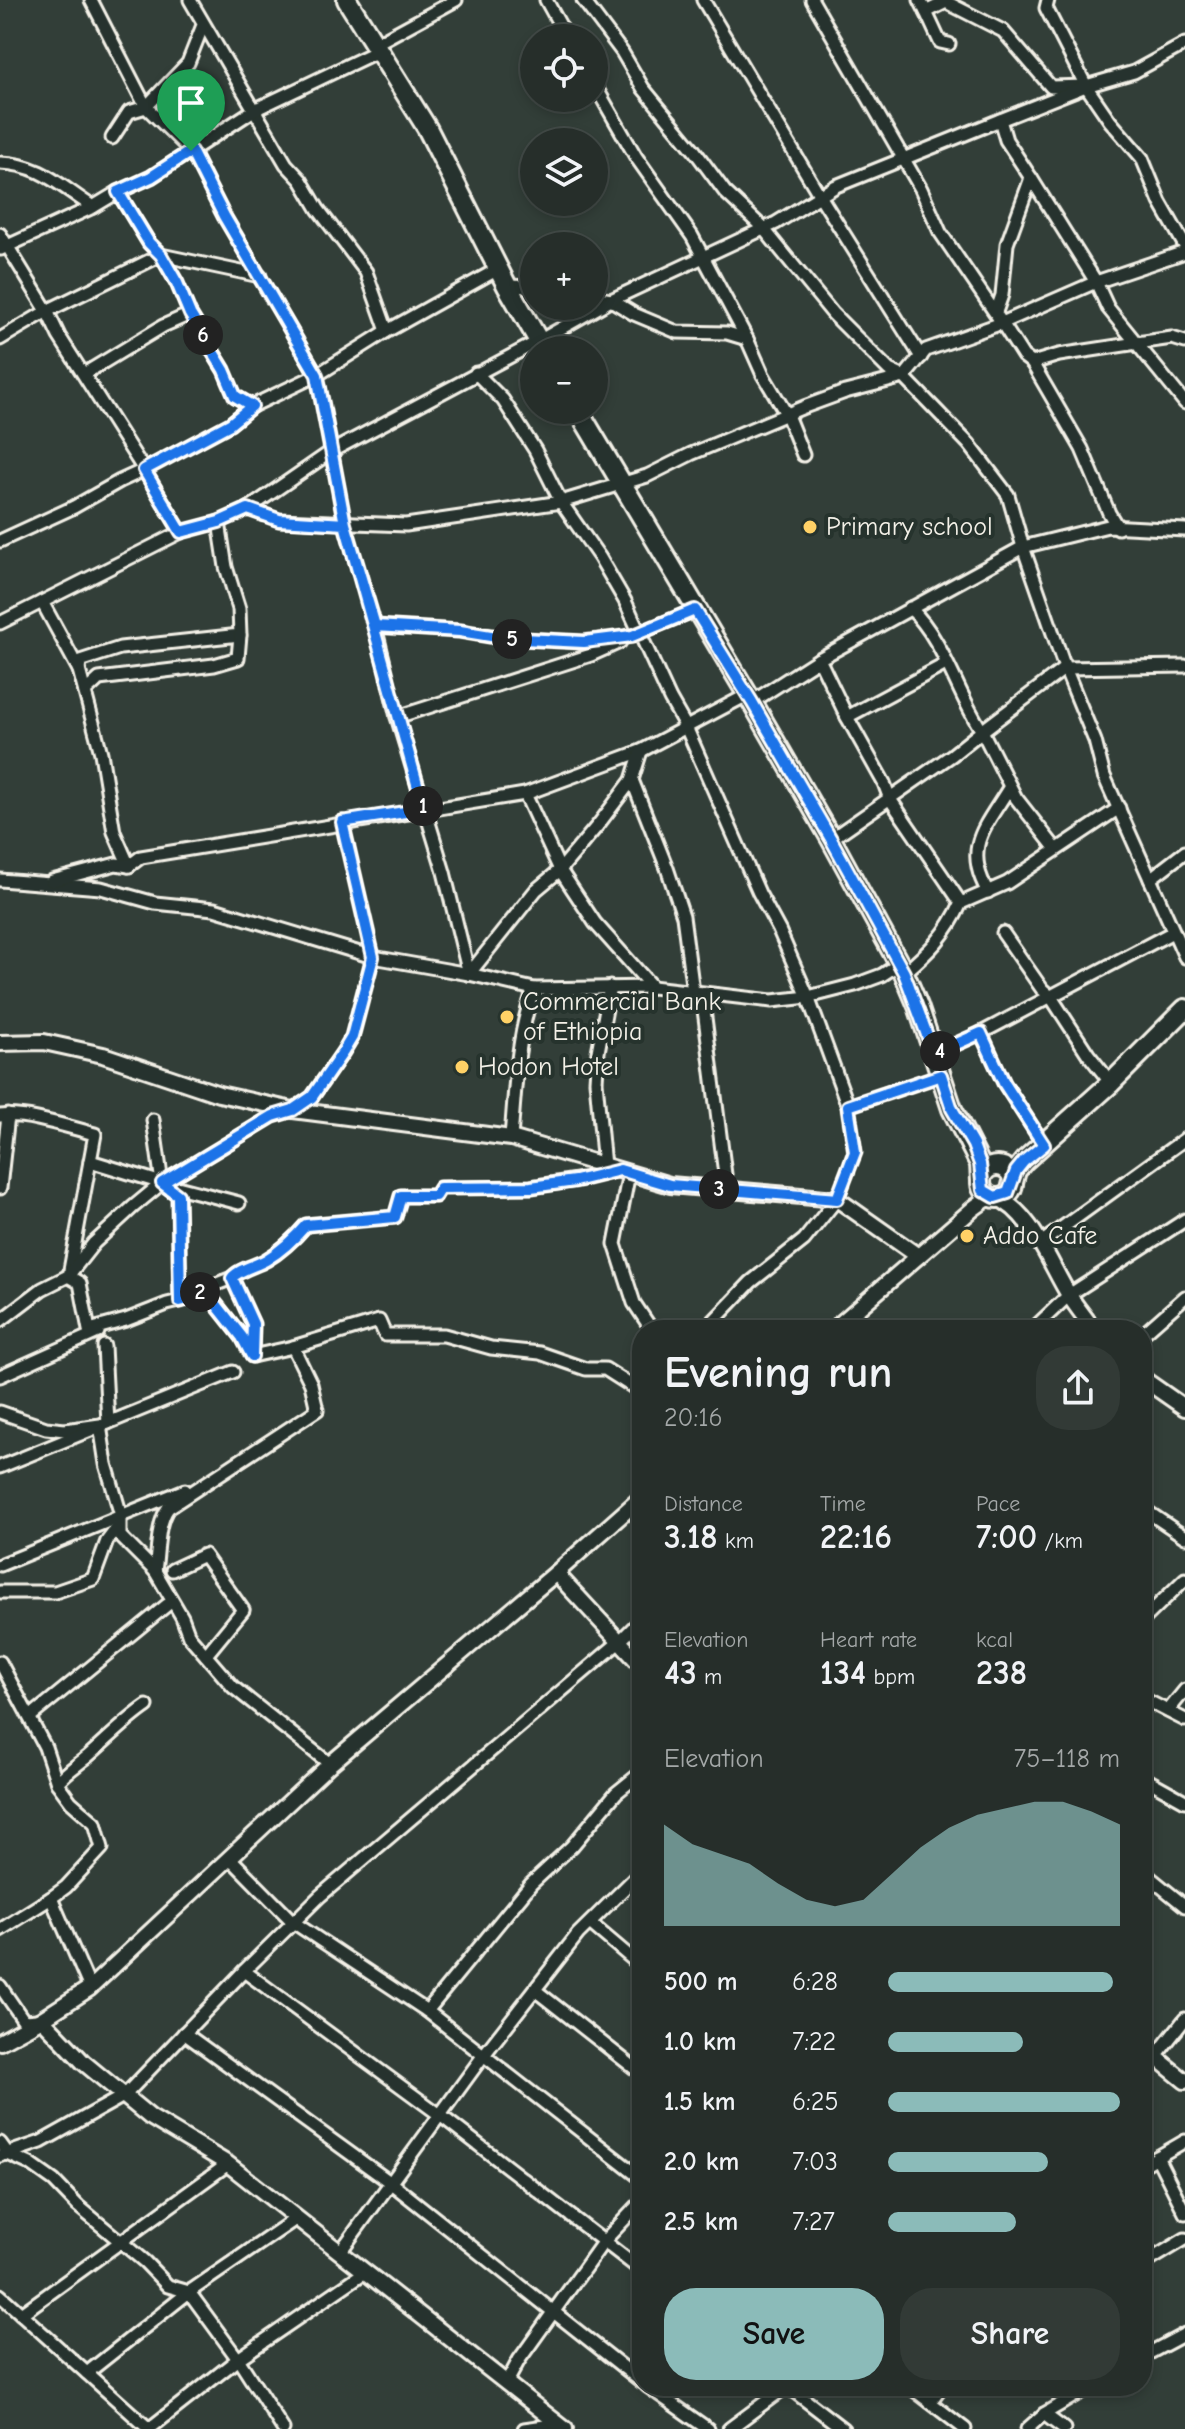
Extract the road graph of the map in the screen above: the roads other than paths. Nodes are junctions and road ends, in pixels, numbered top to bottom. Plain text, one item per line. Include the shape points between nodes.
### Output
1 (91, 0) edge
2 (190, 0) edge
3 (347, 0) edge
4 (456, 0) edge
5 (546, 0) edge
6 (583, 0) edge
7 (703, 0) edge
8 (812, 0) edge
9 (1044, 3) edge
10 (923, 6) edge
11 (559, 24) edge
12 (203, 25) junction
13 (949, 44) dead end
14 (1185, 44) edge
15 (377, 47) junction
16 (1086, 86) junction
17 (146, 107) junction
18 (608, 108) edge
19 (254, 110) junction
20 (1000, 120) junction
21 (112, 138) dead end
22 (191, 151) junction
23 (903, 158) junction
24 (0, 163) edge
25 (1031, 178) junction
26 (118, 192) junction
27 (820, 196) junction
28 (93, 207) junction
29 (763, 228) junction
30 (0, 234) edge
31 (3, 248) edge
32 (1185, 249) edge
33 (161, 255) junction
34 (702, 257) junction
35 (498, 269) junction
36 (260, 276) junction
37 (1096, 282) junction
38 (507, 286) junction
39 (520, 286) edge
40 (608, 299) edge
41 (611, 300) junction
42 (47, 311) junction
43 (190, 314) junction
44 (999, 318) junction
45 (387, 331) junction
46 (535, 336) edge
47 (556, 336) edge
48 (0, 339) edge
49 (747, 339) junction
50 (1185, 342) edge
51 (1137, 343) junction
52 (520, 355) edge
53 (921, 357) junction
54 (1032, 363) junction
55 (476, 373) junction
56 (84, 374) junction
57 (317, 375) junction
58 (904, 377) junction
59 (1185, 403) edge
60 (252, 406) junction
61 (787, 415) junction
62 (586, 424) edge
63 (332, 451) junction
64 (803, 455) dead end
65 (144, 470) junction
66 (620, 483) junction
67 (561, 502) junction
68 (248, 509) junction
69 (219, 522) junction
70 (345, 524) junction
71 (1118, 528) junction
72 (1185, 530) edge
73 (181, 532) junction
74 (0, 541) edge
75 (1023, 547) junction
76 (42, 602) junction
77 (910, 608) junction
78 (695, 610) junction
79 (0, 623) edge
80 (375, 626) junction
81 (240, 635) junction
82 (636, 635) junction
83 (819, 659) junction
84 (946, 664) junction
85 (1185, 666) edge
86 (1065, 668) junction
87 (79, 670) junction
88 (85, 692) junction
89 (750, 698) junction
90 (397, 717) junction
91 (847, 717) junction
92 (686, 727) junction
93 (982, 731) junction
94 (641, 751) junction
95 (632, 780) junction
96 (1009, 788) junction
97 (525, 794) junction
98 (890, 799) junction
99 (1119, 808) junction
100 (424, 809) junction
101 (342, 822) junction
102 (831, 839) junction
103 (1056, 849) junction
104 (1185, 852) edge
105 (129, 866) junction
106 (560, 870) junction
107 (1150, 879) junction
108 (0, 880) edge
109 (43, 883) junction
110 (988, 892) junction
111 (961, 903) junction
112 (1173, 932) junction
113 (1003, 933) dead end
114 (373, 957) junction
115 (1185, 957) edge
116 (901, 968) junction
117 (469, 974) junction
118 (610, 987) junction
119 (652, 987) junction
120 (534, 989) junction
121 (697, 993) junction
122 (808, 997) junction
123 (1051, 997) junction
124 (1185, 1009) edge
125 (981, 1033) junction
126 (0, 1043) edge
127 (934, 1054) junction
128 (941, 1075) junction
129 (1111, 1083) junction
130 (848, 1106) junction
131 (293, 1110) junction
132 (4, 1116) edge
133 (153, 1120) dead end
134 (511, 1138) junction
135 (1185, 1139) edge
136 (973, 1145) junction
137 (1044, 1145) junction
138 (90, 1161) junction
139 (1024, 1161) junction
140 (604, 1166) junction
141 (1000, 1166) junction
142 (625, 1172) junction
143 (981, 1181) junction
144 (162, 1183) junction
145 (1012, 1186) junction
146 (0, 1188) edge
147 (727, 1190) junction
148 (995, 1197) junction
149 (837, 1199) junction
150 (239, 1203) dead end
151 (1013, 1207) junction
152 (974, 1208) junction
153 (1185, 1220) edge
154 (1041, 1243) junction
155 (918, 1256) junction
156 (69, 1275) junction
157 (232, 1278) junction
158 (204, 1289) junction
159 (1069, 1295) junction
160 (180, 1301) junction
161 (1182, 1305) edge
162 (126, 1320) junction
163 (645, 1320) edge
164 (715, 1320) edge
165 (844, 1320) edge
166 (1043, 1320) edge
167 (1087, 1320) edge
168 (0, 1321) edge
169 (1152, 1328) edge
170 (104, 1346) dead end
171 (293, 1347) junction
172 (252, 1356) junction
173 (233, 1372) dead end
174 (0, 1376) edge
175 (1152, 1385) edge
176 (632, 1386) edge
177 (1185, 1408) edge
178 (0, 1412) edge
179 (108, 1423) junction
180 (0, 1467) edge
181 (209, 1480) junction
182 (632, 1506) edge
183 (1152, 1515) edge
184 (120, 1524) junction
185 (1185, 1537) edge
186 (0, 1565) edge
187 (172, 1570) dead end
188 (155, 1571) junction
189 (556, 1573) junction
190 (1185, 1579) edge
191 (0, 1592) edge
192 (167, 1605) dead end
193 (1152, 1611) edge
194 (632, 1629) edge
195 (618, 1643) junction
196 (206, 1655) junction
197 (632, 1656) edge
198 (0, 1662) edge
199 (1185, 1690) edge
200 (1152, 1703) edge
201 (147, 1706) dead end
202 (1168, 1711) junction
203 (30, 1717) junction
204 (1185, 1720) edge
205 (330, 1764) junction
206 (632, 1780) edge
207 (57, 1783) junction
208 (1152, 1783) edge
209 (1185, 1801) edge
210 (229, 1857) junction
211 (1152, 1879) edge
212 (632, 1881) edge
213 (51, 1898) junction
214 (1185, 1906) edge
215 (293, 1922) junction
216 (590, 1923) junction
217 (0, 1930) edge
218 (632, 1959) edge
219 (244, 1971) junction
220 (0, 1986) edge
221 (90, 1988) junction
222 (535, 1990) junction
223 (427, 2011) junction
224 (42, 2019) junction
225 (1185, 2019) edge
226 (184, 2033) junction
227 (0, 2042) edge
228 (1152, 2054) edge
229 (483, 2056) junction
230 (1155, 2057) junction
231 (632, 2066) edge
232 (1185, 2081) edge
233 (125, 2095) junction
234 (440, 2115) junction
235 (1185, 2141) edge
236 (0, 2143) edge
237 (4, 2155) edge
238 (1157, 2157) junction
239 (1152, 2160) edge
240 (228, 2164) junction
241 (632, 2171) edge
242 (391, 2183) junction
243 (632, 2212) edge
244 (1185, 2213) edge
245 (297, 2218) junction
246 (1185, 2239) edge
247 (119, 2241) junction
248 (604, 2241) junction
249 (340, 2252) junction
250 (1152, 2259) edge
251 (632, 2263) edge
252 (365, 2272) junction
253 (189, 2292) junction
254 (0, 2295) edge
255 (555, 2311) junction
256 (21, 2314) junction
257 (1185, 2334) edge
258 (1152, 2352) edge
259 (238, 2359) junction
260 (87, 2373) junction
261 (632, 2374) edge
262 (506, 2384) junction
263 (661, 2396) edge
264 (774, 2396) edge
265 (800, 2396) edge
266 (922, 2396) edge
267 (934, 2396) edge
268 (1074, 2396) edge
269 (930, 2402) junction
270 (1044, 2414) junction
271 (562, 2426) edge
272 (149, 2429) edge
273 (283, 2429) edge
274 (524, 2429) edge
275 (708, 2429) edge
276 (729, 2429) edge
277 (843, 2429) edge
278 (965, 2429) edge
279 (1027, 2429) edge
280 (1064, 2429) edge

1 - 17 street
2 - 12 street
3 - 15 main road
4 - 15 street
5 - 11 street
6 - 29 street via 643,88 725,192
7 - 27 street
8 - 23 street
9 - 16 street
10 - 13 street via 940,42
10 - 16 street via 946,2 1003,31 1051,87
12 - 17 street via 188,63
12 - 19 street
14 - 16 street via 1134,72
15 - 19 street
15 - 35 main road via 427,128
16 - 20 street
16 - 32 street via 1142,158
17 - 21 street via 129,112
17 - 22 street
18 - 34 street
19 - 22 street
19 - 45 street via 286,164 366,272
20 - 23 street
20 - 25 street via 1006,140
22 - 26 street
22 - 36 street
23 - 27 street
23 - 44 street via 940,232
24 - 28 street via 36,169
25 - 37 street
25 - 44 street via 1007,244
26 - 28 street
26 - 33 street
27 - 29 street
27 - 53 street
28 - 31 street
29 - 34 street
29 - 58 street via 833,314 889,370
30 - 31 street
31 - 42 street
32 - 37 street
33 - 36 street
33 - 42 street
33 - 43 street
34 - 41 street
34 - 49 street
35 - 38 main road
35 - 45 street
36 - 57 street
37 - 44 street
37 - 51 street via 1108,308
38 - 39 street
38 - 46 main road
40 - 41 street
41 - 47 street
41 - 49 street via 677,332
42 - 48 street
42 - 56 street
43 - 56 street
43 - 60 street via 235,396
44 - 53 street via 926,350
44 - 54 street
45 - 57 street
49 - 61 street
50 - 51 street via 1172,338
51 - 54 street
51 - 59 street
52 - 55 street
53 - 58 street
54 - 71 street via 1082,449
55 - 63 street
55 - 67 street via 503,400
56 - 65 street
57 - 60 street
57 - 63 street
58 - 61 street
58 - 75 street via 969,444 1008,495
60 - 65 street via 230,424
61 - 64 street
61 - 66 street
62 - 66 main road
63 - 68 street
63 - 70 street
65 - 73 street
65 - 74 street
66 - 67 street
66 - 78 main road
67 - 70 street via 406,525
67 - 82 street via 625,601
68 - 69 street
68 - 70 street via 279,520
69 - 73 street
69 - 81 street
70 - 80 street
71 - 72 street
71 - 75 street
73 - 76 street
75 - 77 street
75 - 86 street
76 - 79 street
76 - 87 street
77 - 83 street
77 - 84 street via 936,641
78 - 82 street
78 - 89 main road
80 - 82 street via 584,642
80 - 90 street
81 - 87 street via 120,648 80,661
81 - 88 street via 238,658 99,679
82 - 90 street via 591,655
82 - 92 street
83 - 89 street
83 - 91 street
84 - 91 street
84 - 93 street
85 - 86 street
86 - 93 street
86 - 99 street
87 - 88 street
88 - 105 street via 114,832
89 - 92 street
89 - 102 main road
90 - 100 street
91 - 98 street
92 - 94 street
92 - 122 street
93 - 96 street
93 - 98 street
94 - 95 street
94 - 97 street
95 - 106 street
95 - 121 street via 683,916
96 - 103 street
96 - 110 street via 978,839 977,867
97 - 100 street
97 - 106 street
98 - 102 street
98 - 111 street
99 - 103 street
99 - 107 street
100 - 101 street
100 - 117 street
101 - 105 street via 141,857
101 - 114 street
102 - 116 main road
103 - 110 street
104 - 107 street
105 - 109 street via 116,864
106 - 117 street via 536,890
106 - 119 street via 595,923
107 - 112 street
108 - 109 street
109 - 114 street via 214,909
110 - 111 street
111 - 116 street via 950,926 921,958
112 - 115 street
112 - 123 street
113 - 123 street
114 - 117 street
114 - 131 street via 352,1037 312,1097
116 - 122 street
116 - 127 main road
117 - 120 street
118 - 119 street
118 - 120 street
118 - 140 street via 596,1081
119 - 121 street
120 - 134 street via 518,1058
121 - 122 street via 772,1001
121 - 147 street
122 - 130 street
123 - 125 street
123 - 129 street
124 - 129 main road
125 - 127 street
125 - 137 street via 1004,1083
126 - 131 street via 74,1048 219,1094
127 - 128 main road
128 - 130 street
128 - 136 main road via 952,1109
129 - 137 main road
130 - 149 street via 855,1152
131 - 134 street
131 - 144 street via 273,1116
132 - 138 street via 95,1134
132 - 146 street
133 - 144 street
134 - 140 street
135 - 154 street
136 - 141 main road
136 - 143 main road
137 - 139 main road
138 - 144 street
138 - 156 street
139 - 141 main road
139 - 145 main road
140 - 142 street
141 - 143 main road via 985,1171
141 - 145 main road via 1009,1172
142 - 147 street via 670,1185
142 - 157 street via 531,1187 440,1188 435,1196 401,1196 395,1217 306,1225 290,1244
142 - 163 street via 615,1244 634,1303
143 - 148 main road via 983,1190
143 - 152 street
144 - 150 street
144 - 156 street via 94,1243
144 - 160 street via 178,1195
145 - 148 main road
145 - 151 street
147 - 149 street
148 - 151 street
148 - 152 street
149 - 155 street
149 - 164 street via 804,1240 751,1282
151 - 154 street
152 - 155 street
153 - 159 street
154 - 159 street
155 - 165 street
156 - 162 street via 80,1283 89,1330
156 - 168 street
157 - 158 street
157 - 172 street via 253,1324
158 - 160 street
158 - 172 street
159 - 166 street
159 - 167 street
160 - 162 street
161 - 169 street
162 - 174 street
170 - 179 street
171 - 172 street
171 - 176 street via 379,1321 385,1335 444,1335 491,1348 540,1353 586,1369 605,1369
171 - 181 street via 317,1410
173 - 179 street
175 - 177 street
178 - 184 street via 55,1429 100,1425
179 - 180 street
181 - 186 street
181 - 188 street via 164,1513
182 - 189 street
183 - 185 street
184 - 188 street via 120,1536
184 - 191 street via 107,1541 93,1579 55,1592
187 - 196 street via 204,1555 243,1610
188 - 196 street via 189,1636
189 - 195 street
189 - 205 street
190 - 193 street
192 - 203 street
194 - 195 street
195 - 197 street
195 - 215 street
196 - 205 street via 233,1687
198 - 203 street
199 - 202 street
200 - 202 street
201 - 207 street
202 - 204 street
203 - 207 street
205 - 210 street
206 - 223 street via 531,1884
207 - 213 street via 95,1823 102,1848
208 - 209 street
210 - 215 street
210 - 221 street
211 - 214 street
212 - 216 street
213 - 217 street
213 - 221 street
215 - 219 street
215 - 223 street
216 - 218 street
216 - 222 street
219 - 226 street
219 - 234 street
220 - 224 street via 24,2021
221 - 224 street
222 - 229 street
222 - 231 street
223 - 229 street
224 - 227 street
224 - 233 street via 83,2062
225 - 230 street
226 - 233 street
226 - 242 street
228 - 230 street
229 - 234 street
229 - 241 street
230 - 232 street
233 - 237 street via 41,2142
233 - 240 street via 150,2117
234 - 242 street
234 - 248 street
235 - 238 street
236 - 237 street
237 - 247 street via 30,2164 54,2181
238 - 239 street
238 - 244 street
240 - 245 street
240 - 247 street
242 - 249 street
242 - 255 street
243 - 248 street
245 - 249 street
245 - 253 street
246 - 250 street
247 - 253 street via 168,2286
247 - 256 street
248 - 251 street
248 - 255 street
249 - 252 street
252 - 259 street
252 - 262 street
253 - 259 street
253 - 260 street
254 - 256 street
255 - 261 street
255 - 262 street
256 - 260 street
257 - 258 street
259 - 272 street
259 - 273 street
260 - 272 street
262 - 271 street
263 - 275 street
264 - 276 street
265 - 277 street
266 - 269 street
267 - 269 street
268 - 270 street
269 - 278 street
270 - 279 street
270 - 280 street
271 - 274 street

